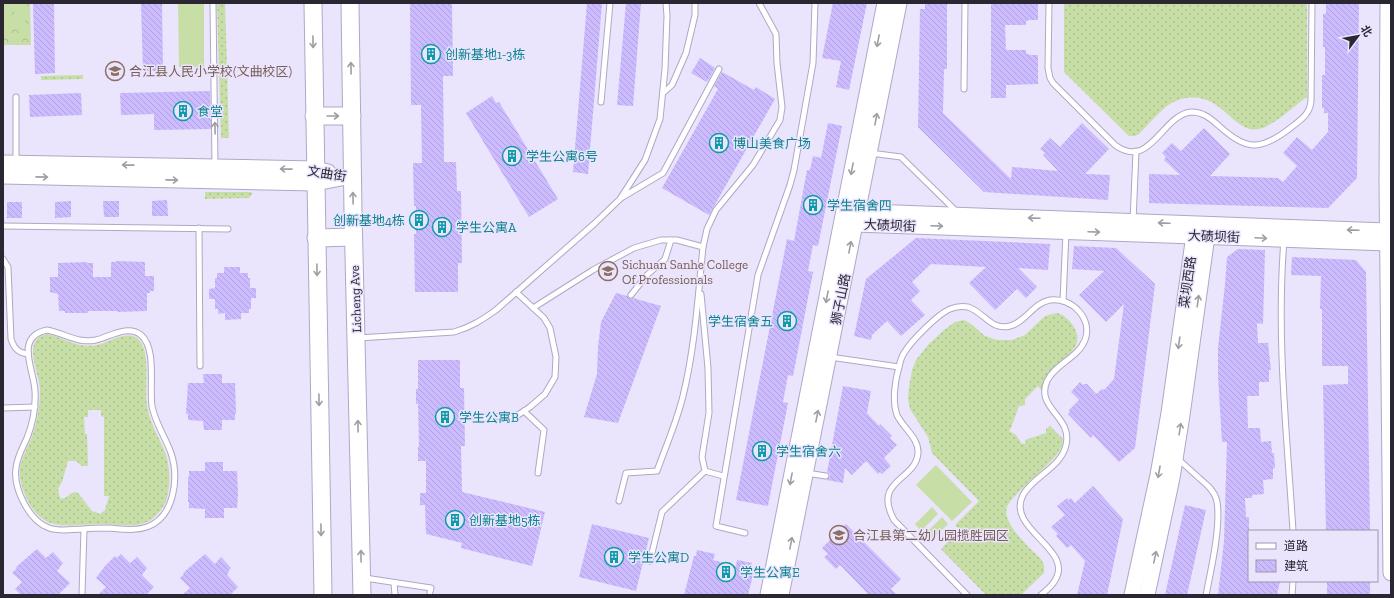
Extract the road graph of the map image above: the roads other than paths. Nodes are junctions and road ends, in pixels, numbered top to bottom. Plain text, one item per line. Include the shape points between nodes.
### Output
1 (213, 3) edge
2 (313, 3) edge
3 (350, 3) edge
4 (610, 3) edge
5 (666, 3) edge
6 (695, 3) edge
7 (759, 3) edge
8 (815, 3) edge
9 (885, 3) edge
10 (899, 3) edge
11 (965, 3) edge
12 (1049, 3) edge
13 (1312, 3) edge
14 (1388, 3) edge
15 (719, 69) dead end
16 (964, 89) dead end
17 (663, 93) junction
18 (16, 97) dead end
19 (601, 102) dead end
20 (314, 116) junction
21 (352, 116) junction
22 (1136, 151) junction
23 (869, 153) junction
24 (10, 163) edge
25 (215, 167) junction
26 (3, 176) edge
27 (315, 176) junction
28 (352, 176) junction
29 (620, 199) junction
30 (960, 216) junction
31 (852, 218) junction
32 (1133, 222) junction
33 (1066, 225) junction
34 (3, 226) edge
35 (199, 228) junction
36 (228, 228) dead end
37 (1201, 232) junction
38 (354, 236) junction
39 (316, 238) junction
40 (1389, 238) edge
41 (1284, 239) junction
42 (671, 240) junction
43 (703, 247) junction
44 (3, 259) edge
45 (700, 281) junction
46 (516, 292) junction
47 (631, 295) dead end
48 (1064, 301) junction
49 (533, 308) junction
50 (356, 338) junction
51 (28, 354) junction
52 (822, 356) junction
53 (200, 366) dead end
54 (899, 367) junction
55 (35, 407) junction
56 (3, 408) edge
57 (524, 411) junction
58 (476, 418) dead end
59 (1175, 457) junction
60 (705, 471) junction
61 (538, 473) dead end
62 (805, 473) junction
63 (723, 476) junction
64 (826, 476) dead end
65 (619, 501) dead end
66 (84, 529) junction
67 (1293, 530) edge
68 (745, 533) dead end
69 (650, 561) dead end
70 (1391, 573) edge
71 (362, 578) junction
72 (1293, 582) edge
73 (394, 583) junction
74 (430, 592) dead end
75 (82, 595) edge
76 (323, 595) edge
77 (362, 595) edge
78 (395, 595) edge
79 (768, 595) edge
80 (781, 595) edge
81 (967, 595) edge
82 (1041, 595) edge
83 (1132, 595) edge
84 (1147, 595) edge
85 (1206, 595) edge
86 (1292, 595) edge

25 -> 1 lane
2 -> 20 main road
21 -> 3 main road, Licheng Ave
4 - 19 lane
5 - 17 lane
6 - 17 lane via 695,15 686,53 672,85
7 - 43 lane via 776,34 782,108 780,120 753,165 716,210 707,229
8 - 63 lane via 813,63 794,170 758,275
9 -> 31 street, 狮子山路 via 853,164
23 -> 10 street, 狮子山路
11 - 16 lane
12 - 22 lane via 1050,78 1115,145 1124,150
13 - 22 lane via 1311,101 1309,111 1304,117 1272,142 1251,145 1231,137 1203,114 1186,113 1176,118 1148,146
14 - 40 street
15 - 29 lane via 663,173
17 - 29 lane via 660,119 645,160
18 - 24 lane
20 -> 21 main road
20 - 27 main road
21 - 28 main road, Licheng Ave
22 - 32 lane
23 - 30 lane via 901,157
23 - 31 street, 狮子山路
25 -> 24 street, 文曲街
27 -> 25 street, 文曲街
26 -> 27 street, 文曲街
27 - 28 street, 文曲街
27 - 39 main road
38 -> 28 main road, Licheng Ave
29 - 46 lane
30 - 31 street, 大碛坝街
33 -> 30 street, 大碛坝街
31 -> 33 street, 大碛坝街
31 - 52 street, 狮子山路
32 - 33 street, 大碛坝街
37 -> 32 street, 大碛坝街
33 -> 37 street, 大碛坝街
33 - 48 lane
34 - 35 lane
35 - 36 lane
35 - 53 lane
40 -> 37 street, 大碛坝街
37 -> 41 street, 大碛坝街
59 -> 37 street, 菜坝西路
37 -> 83 street, 菜坝西路 via 1164,444
38 - 39 main road
38 - 50 main road, Licheng Ave
39 -> 76 main road
40 - 41 street, 大碛坝街
40 - 70 street
41 - 67 lane via 1280,280 1281,347
42 - 43 lane
42 - 47 lane via 665,258
42 - 49 lane via 661,240 634,248 593,270
43 - 45 lane
44 - 51 lane via 8,267 11,339 17,351
45 - 60 lane via 709,376 709,413 702,457
45 - 65 lane via 683,397 658,471 626,473
46 - 49 lane
46 - 50 lane via 485,318 468,328 454,332
48 - 54 lane via 1044,302 1017,323 1009,326 992,324 968,307 948,309 918,336 904,353
48 - 82 lane via 1081,314 1086,326 1085,339 1079,349 1051,376 1045,388 1049,406 1065,426 1066,445 1058,460 1027,489 1020,504 1024,522 1057,561 1058,572 1054,582
49 - 57 lane via 550,328 556,357 555,377 545,394
71 -> 50 main road, Licheng Ave
51 - 55 lane via 35,381
51 - 66 lane via 29,343 33,337 47,330 78,341 95,340 125,331 134,332 141,336 151,354 152,406 174,464 173,496 158,521 144,528
52 - 54 lane
62 -> 52 street, 狮子山路
52 -> 79 street, 狮子山路
54 - 81 lane via 895,400 897,413 916,442 918,452 912,468 892,486 888,495 888,506 894,520
55 - 56 lane
55 - 66 lane via 16,467 20,493 32,514 48,528
57 - 58 lane via 518,415
57 - 61 lane via 544,430
84 -> 59 street, 菜坝西路
59 - 85 lane via 1208,486 1217,502 1218,519
60 - 63 lane
60 - 69 lane via 662,512
62 - 64 lane
80 -> 62 street, 狮子山路
63 - 68 lane via 716,526
66 - 75 lane
71 - 73 lane
71 - 77 main road, Licheng Ave
72 - 86 lane
73 - 74 lane via 430,588
73 - 78 lane

